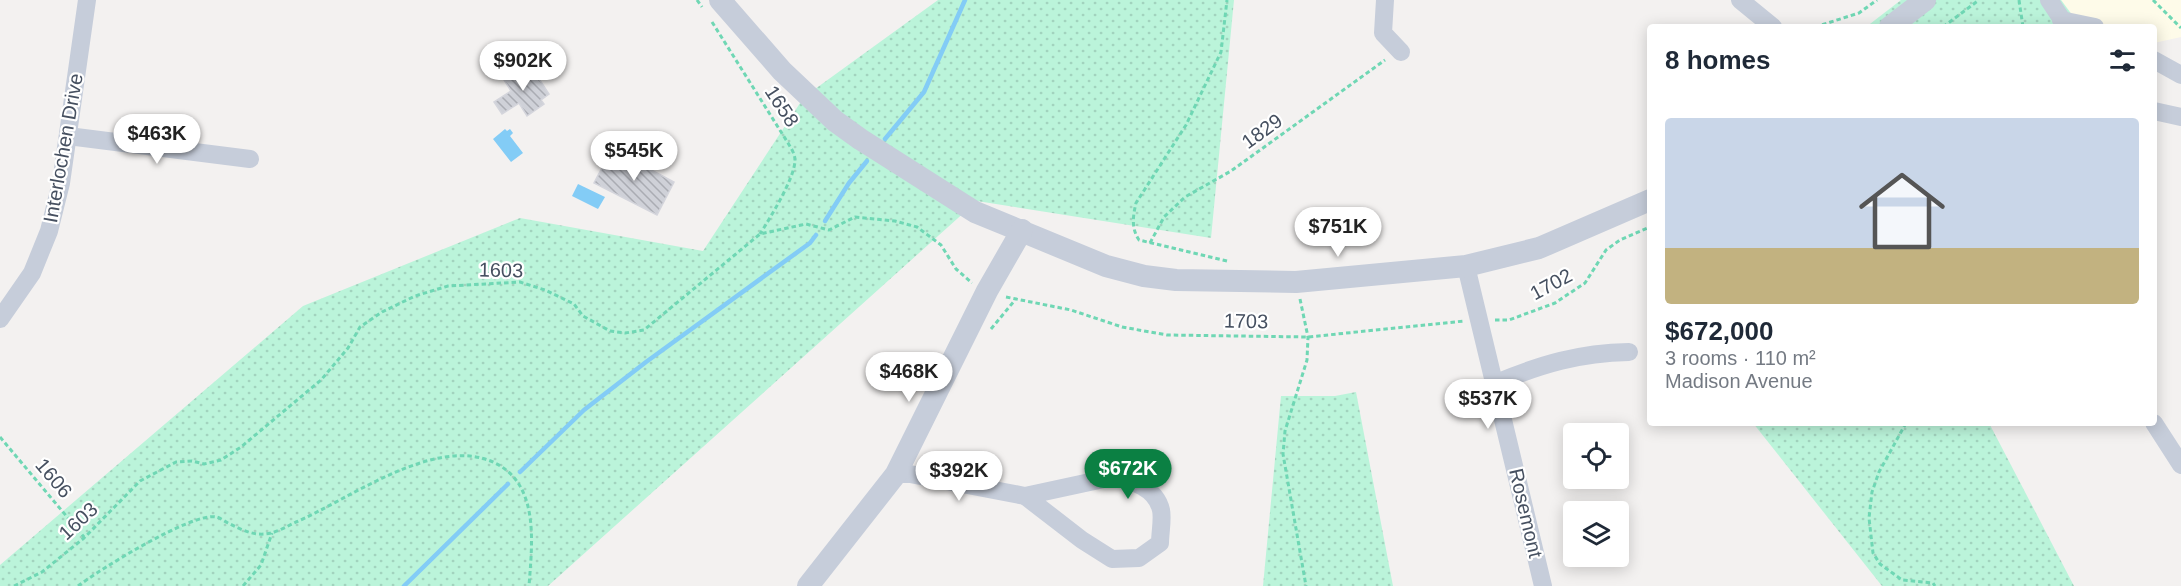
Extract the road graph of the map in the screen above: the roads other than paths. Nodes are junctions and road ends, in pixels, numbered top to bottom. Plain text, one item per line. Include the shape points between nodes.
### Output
1 (87, 0) edge
2 (1385, 0) edge
3 (1740, 0) edge
4 (2049, 0) edge
5 (1922, 3) edge
6 (712, 10) edge
7 (1769, 24) edge
8 (1894, 24) edge
9 (2064, 24) edge
10 (1401, 52) road end
11 (2157, 62) edge
12 (2181, 75) edge
13 (2157, 112) edge
14 (2181, 117) edge
15 (68, 136) junction
16 (250, 159) dead end
17 (1647, 201) edge
18 (1022, 230) junction
19 (1466, 266) junction
20 (0, 319) edge
21 (1629, 352) dead end
22 (1496, 383) junction
23 (2156, 426) edge
24 (2181, 465) edge
25 (896, 474) junction
26 (1025, 496) junction
27 (808, 586) edge
28 (1543, 586) edge

1 - 15 street, Interlochen Drive
2 - 10 street via 1383,33
3 - 7 street
4 - 9 street
5 - 8 street
6 - 18 street via 860,139 975,212
11 - 12 street
13 - 14 street
15 - 16 street
15 - 20 street, Interlochen Drive via 49,231 32,273
17 - 19 street via 1539,248
18 - 19 street via 1106,267 1176,280 1296,282
18 - 25 street via 987,291
19 - 22 street, Rosemont
21 - 22 street via 1561,360
22 - 28 street, Rosemont
23 - 24 street
25 - 26 street
25 - 27 street
26 - 26 street via 1113,477 1132,481 1154,494 1162,511 1160,543 1139,558 1112,559

